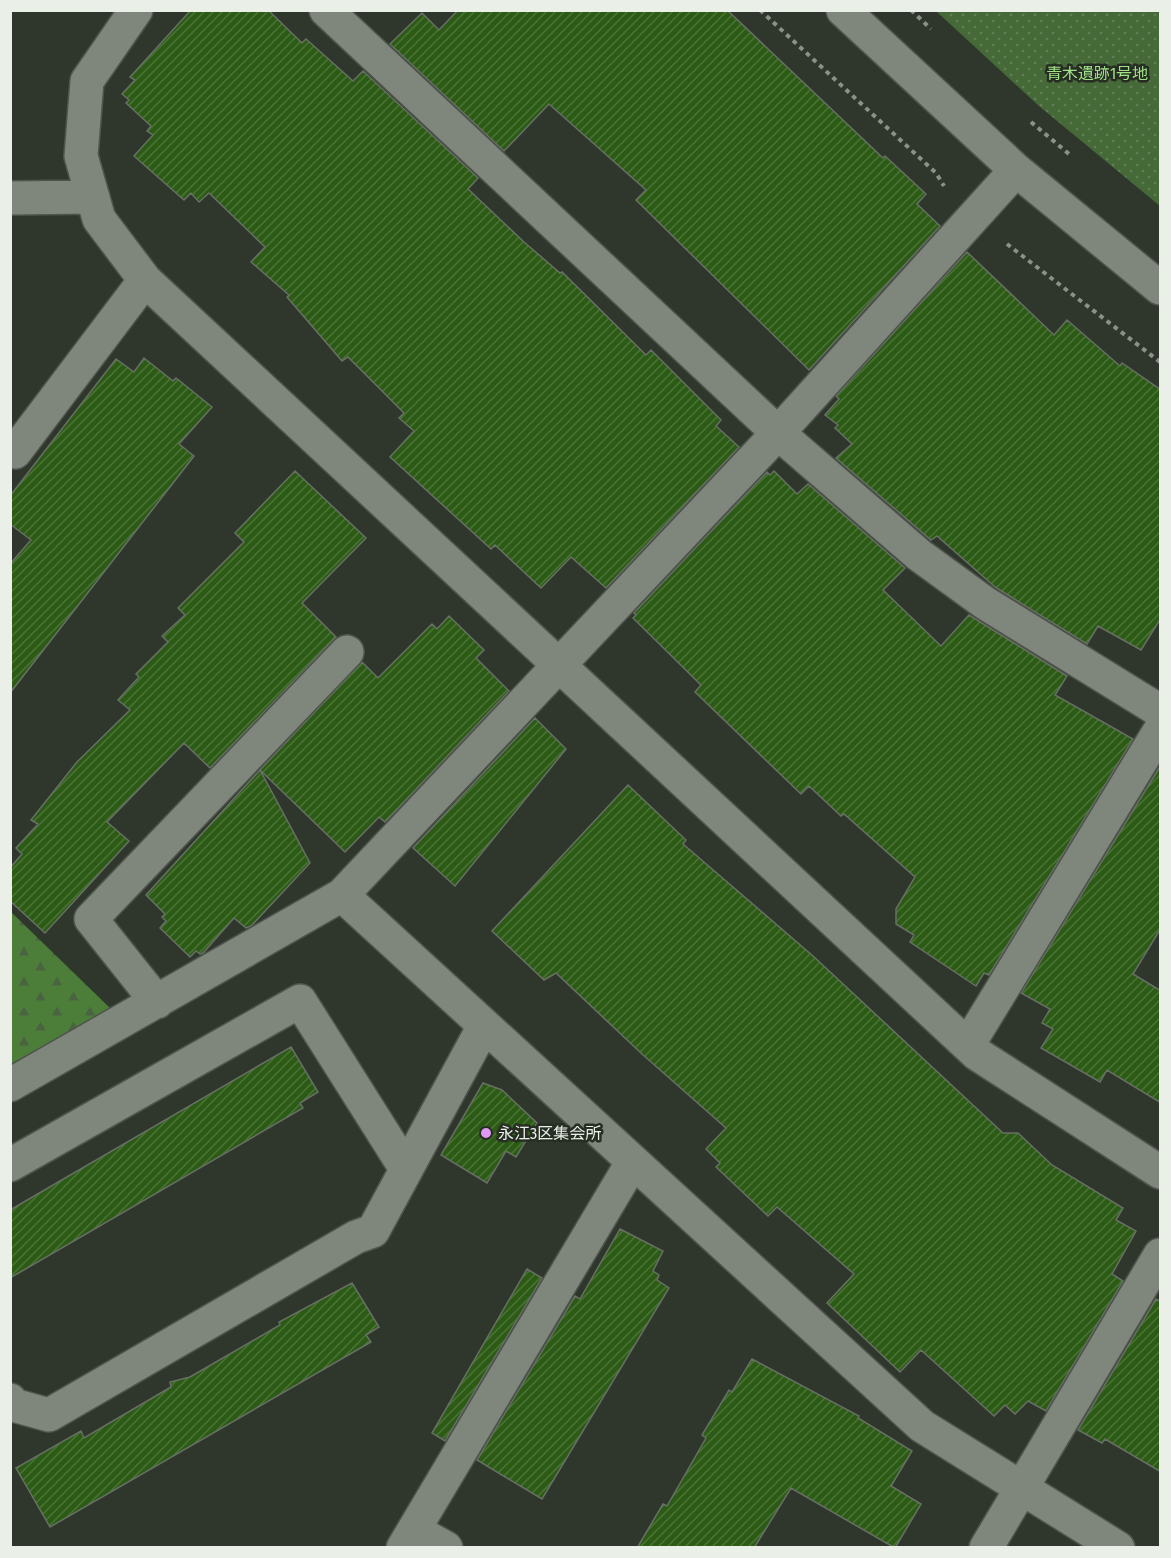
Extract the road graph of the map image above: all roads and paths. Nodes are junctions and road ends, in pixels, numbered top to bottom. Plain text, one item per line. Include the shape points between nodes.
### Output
1 (136, 10) edge
2 (326, 10) edge
3 (760, 10) edge
4 (843, 10) edge
5 (911, 10) edge
6 (936, 34) dead end
7 (1026, 118) dead end
8 (1071, 156) dead end
9 (1016, 170) junction
10 (945, 196) dead end
11 (93, 197) junction
12 (10, 198) edge
13 (996, 244) dead end
14 (145, 280) junction
15 (1161, 288) edge
16 (1161, 362) edge
17 (778, 433) junction
18 (12, 454) edge
19 (347, 652) dead end
20 (560, 667) junction
21 (1161, 711) edge
22 (1161, 730) edge
23 (342, 896) junction
24 (157, 1002) junction
25 (484, 1026) junction
26 (968, 1045) junction
27 (10, 1085) edge
28 (632, 1163) junction
29 (10, 1165) edge
30 (406, 1169) junction
31 (1161, 1172) edge
32 (1161, 1256) edge
33 (10, 1400) edge
34 (1021, 1490) junction
35 (409, 1539) edge
36 (446, 1548) edge
37 (986, 1548) edge
38 (1118, 1548) edge

1 - 11 street via 87,81 81,156
2 - 17 street
3 - 10 path via 936,173
4 - 9 street
5 - 6 path
7 - 8 path
9 - 15 street
9 - 17 street
11 - 12 street
11 - 14 street via 99,219
13 - 16 path via 1012,246
14 - 18 street
14 - 20 street
17 - 20 street
17 - 21 street via 919,555 985,603
19 - 24 street via 91,919
20 - 23 street
20 - 26 street
22 - 26 street
23 - 24 street
23 - 25 street
24 - 27 street
25 - 28 street
25 - 30 street
26 - 31 street
28 - 34 street via 922,1426
28 - 35 street
29 - 30 street via 300,1001
30 - 33 street via 373,1231 345,1243 49,1415 13,1405
32 - 34 street
34 - 37 street
34 - 38 street
35 - 36 street

